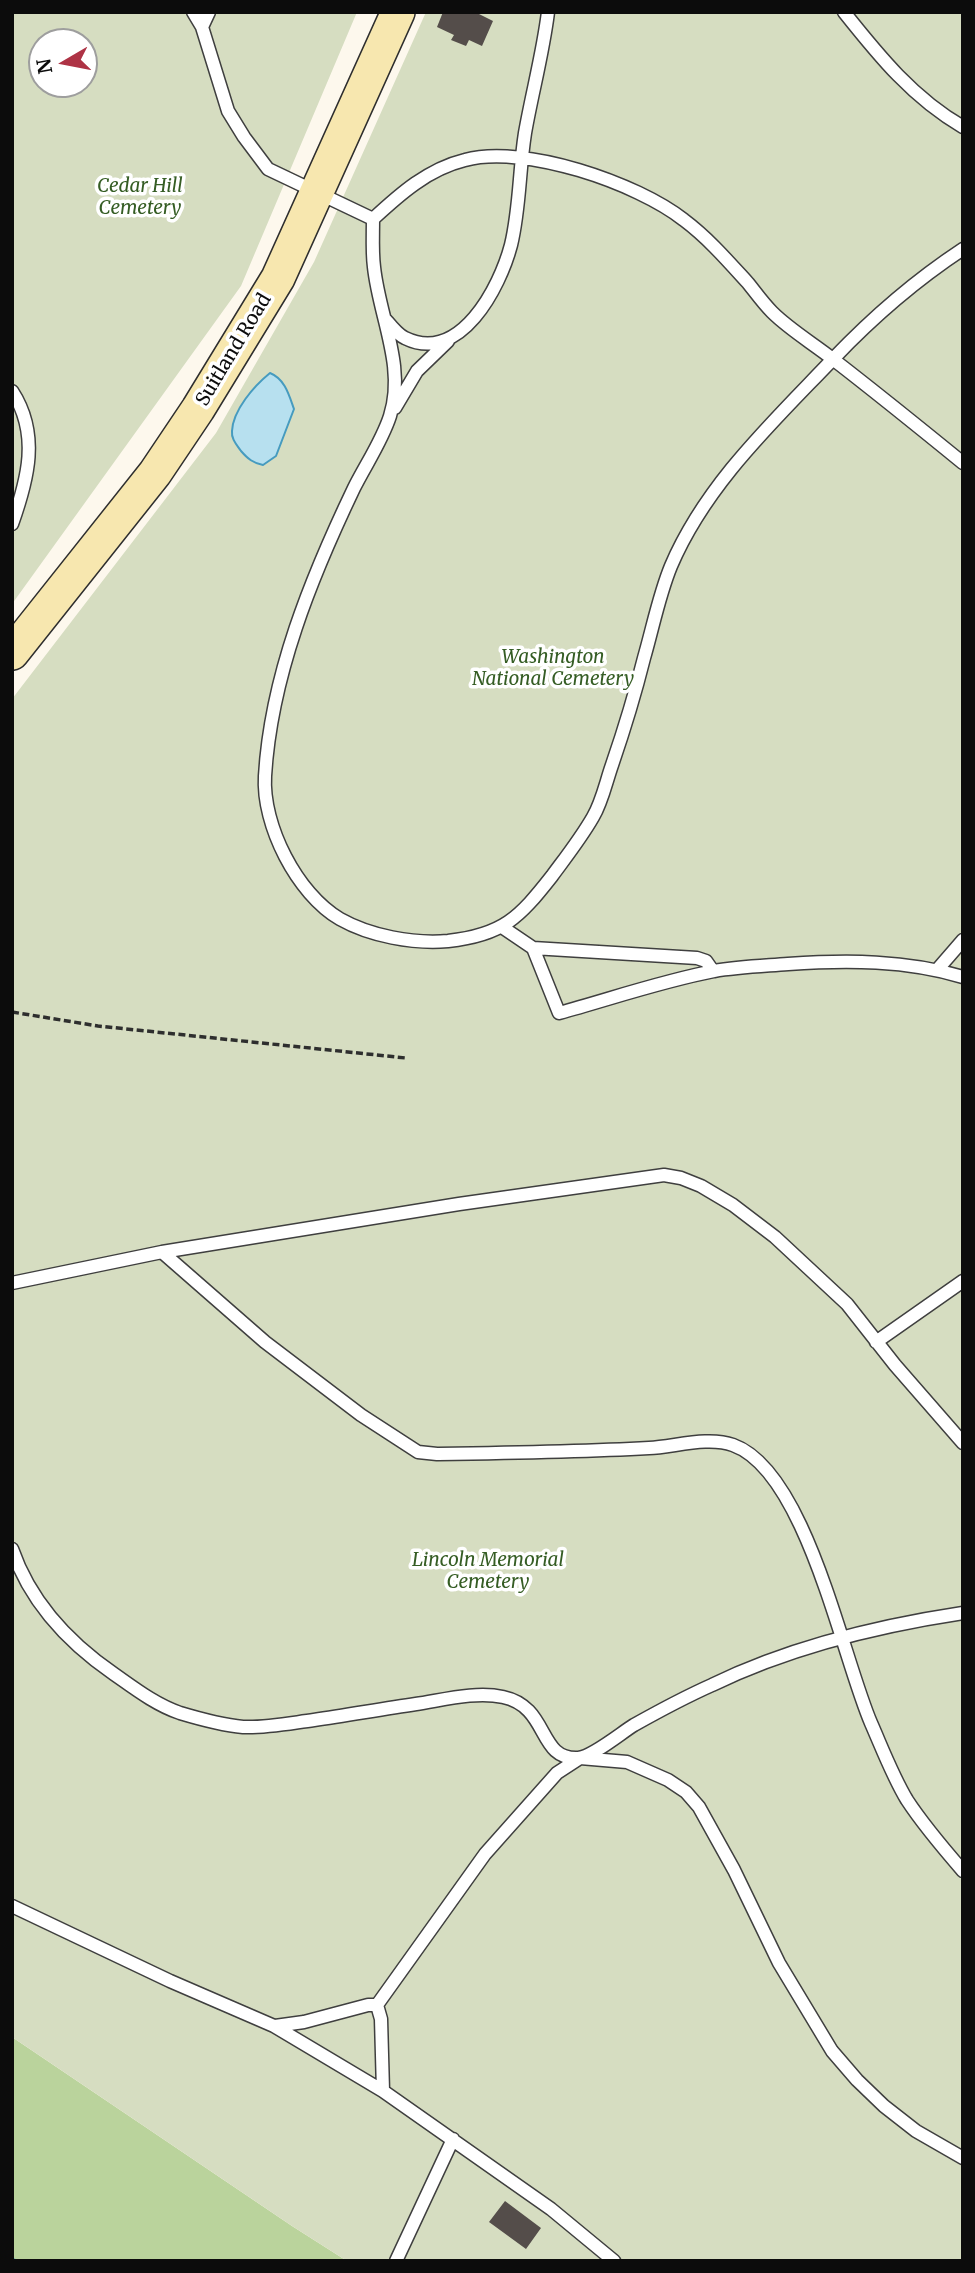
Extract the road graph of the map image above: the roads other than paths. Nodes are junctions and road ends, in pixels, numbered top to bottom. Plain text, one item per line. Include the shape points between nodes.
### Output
1 (193, 12) edge
2 (209, 12) edge
3 (398, 12) edge
4 (548, 12) edge
5 (844, 12) edge
6 (202, 27) junction
7 (963, 127) edge
8 (523, 158) junction
9 (318, 192) junction
10 (373, 219) junction
11 (963, 250) edge
12 (385, 320) junction
13 (449, 340) junction
14 (833, 359) junction
15 (12, 391) edge
16 (391, 415) junction
17 (963, 463) edge
18 (12, 524) edge
19 (12, 653) edge
20 (502, 927) junction
21 (963, 940) edge
22 (533, 948) junction
23 (937, 970) junction
24 (713, 971) junction
25 (963, 977) edge
26 (162, 1252) junction
27 (963, 1281) edge
28 (12, 1283) edge
29 (876, 1342) junction
30 (963, 1443) edge
31 (12, 1549) edge
32 (963, 1613) edge
33 (841, 1638) junction
34 (580, 1758) junction
35 (963, 1871) edge
36 (12, 1906) edge
37 (377, 2005) junction
38 (274, 2026) junction
39 (383, 2091) junction
40 (453, 2139) junction
41 (963, 2158) edge
42 (396, 2261) edge
43 (614, 2261) edge

1 - 6 lane
2 - 6 lane
3 - 9 main road, Suitland Road
4 - 8 lane
5 - 7 lane via 907,86
6 - 9 lane via 228,111 244,137 268,169
8 - 10 lane via 467,159 434,170
8 - 13 lane via 518,209 499,280 490,298
8 - 14 lane via 628,186 683,219 709,241 772,312
9 - 10 lane
9 - 19 main road, Suitland Road via 278,278 184,430
10 - 12 lane via 373,267
11 - 14 lane via 906,290
12 - 13 lane via 403,338 437,343
12 - 16 lane via 396,378
13 - 16 lane via 417,371
14 - 17 lane
14 - 20 lane via 728,471 704,507 672,564 595,814 541,890
15 - 18 lane via 26,416 30,444
16 - 20 lane via 329,546 278,683 265,795 295,876 326,911 348,923 406,939 438,942 484,936
20 - 22 lane
21 - 23 lane
22 - 24 lane via 697,958
22 - 24 lane via 559,1013
23 - 24 lane via 829,961
23 - 25 lane
26 - 28 lane
26 - 29 lane via 664,1175 701,1186 775,1237 847,1304
26 - 33 lane via 265,1342 418,1452 597,1451 719,1442 744,1450 771,1476 802,1527
27 - 29 lane
29 - 30 lane
31 - 34 lane via 30,1588 78,1646 140,1692 177,1712 222,1724 257,1727 457,1698 503,1696 534,1716 551,1748 561,1756
32 - 33 lane
33 - 34 lane via 715,1683
33 - 35 lane via 870,1721 905,1797
34 - 37 lane via 556,1773 485,1854
34 - 41 lane via 627,1762 686,1792 713,1831 779,1963 832,2051 884,2106
36 - 38 lane
37 - 38 lane
37 - 39 lane
38 - 39 lane
39 - 40 lane
40 - 42 lane
40 - 43 lane

